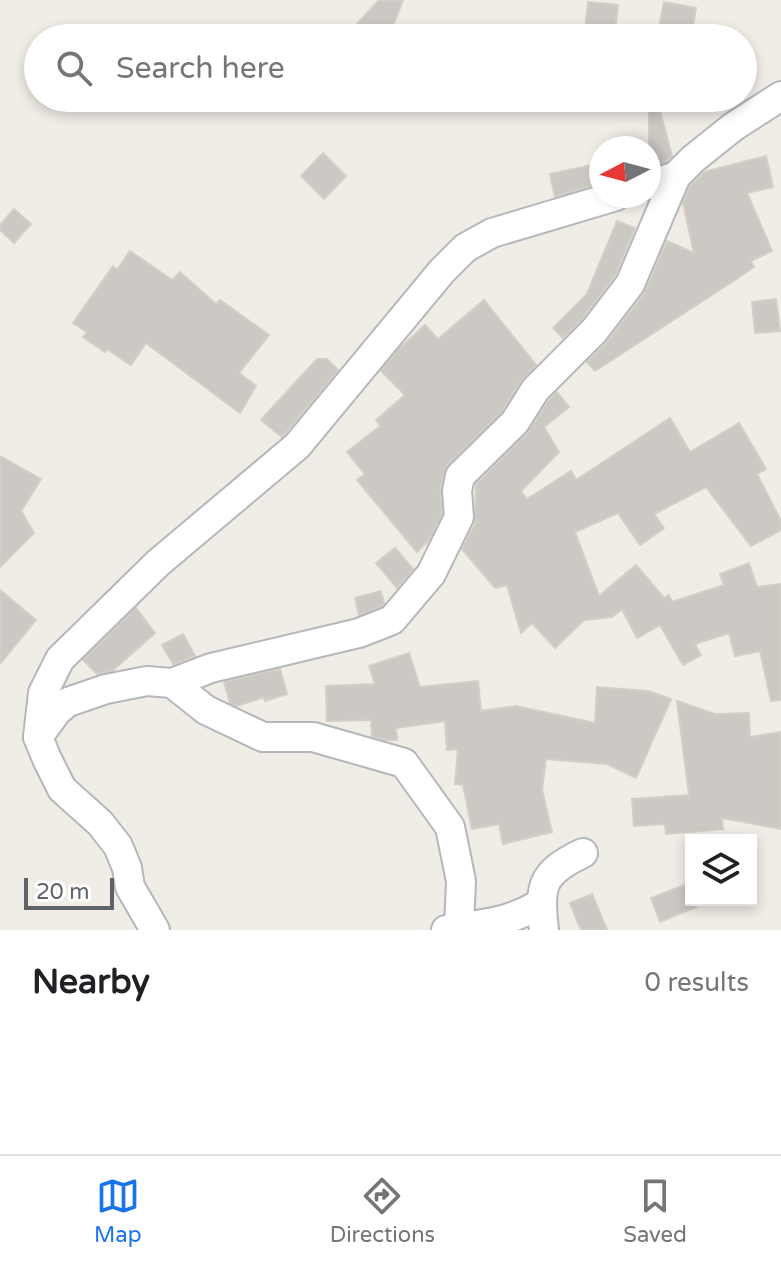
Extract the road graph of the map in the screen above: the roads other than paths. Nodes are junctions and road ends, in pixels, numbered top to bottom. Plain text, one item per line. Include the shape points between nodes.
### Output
1 (781, 96) edge
2 (756, 112) edge
3 (757, 112) edge
4 (676, 176) junction
5 (661, 181) edge
6 (589, 204) edge
7 (172, 683) junction
8 (38, 737) junction
9 (583, 853) dead end
10 (542, 917) edge
11 (452, 929) edge
12 (155, 930) edge

1 - 3 street
2 - 4 street
4 - 5 street
4 - 7 street via 630,284 594,331 535,390 515,422 460,476 459,517 431,574 392,620
6 - 8 street via 492,233 465,248 297,446 158,563 60,659 43,693
7 - 8 street via 147,681 68,702
7 - 11 street via 206,710 263,737 313,737 404,763 450,827 461,881
8 - 12 street via 62,789 118,846 130,887
9 - 10 street via 557,865 545,881
10 - 11 street

